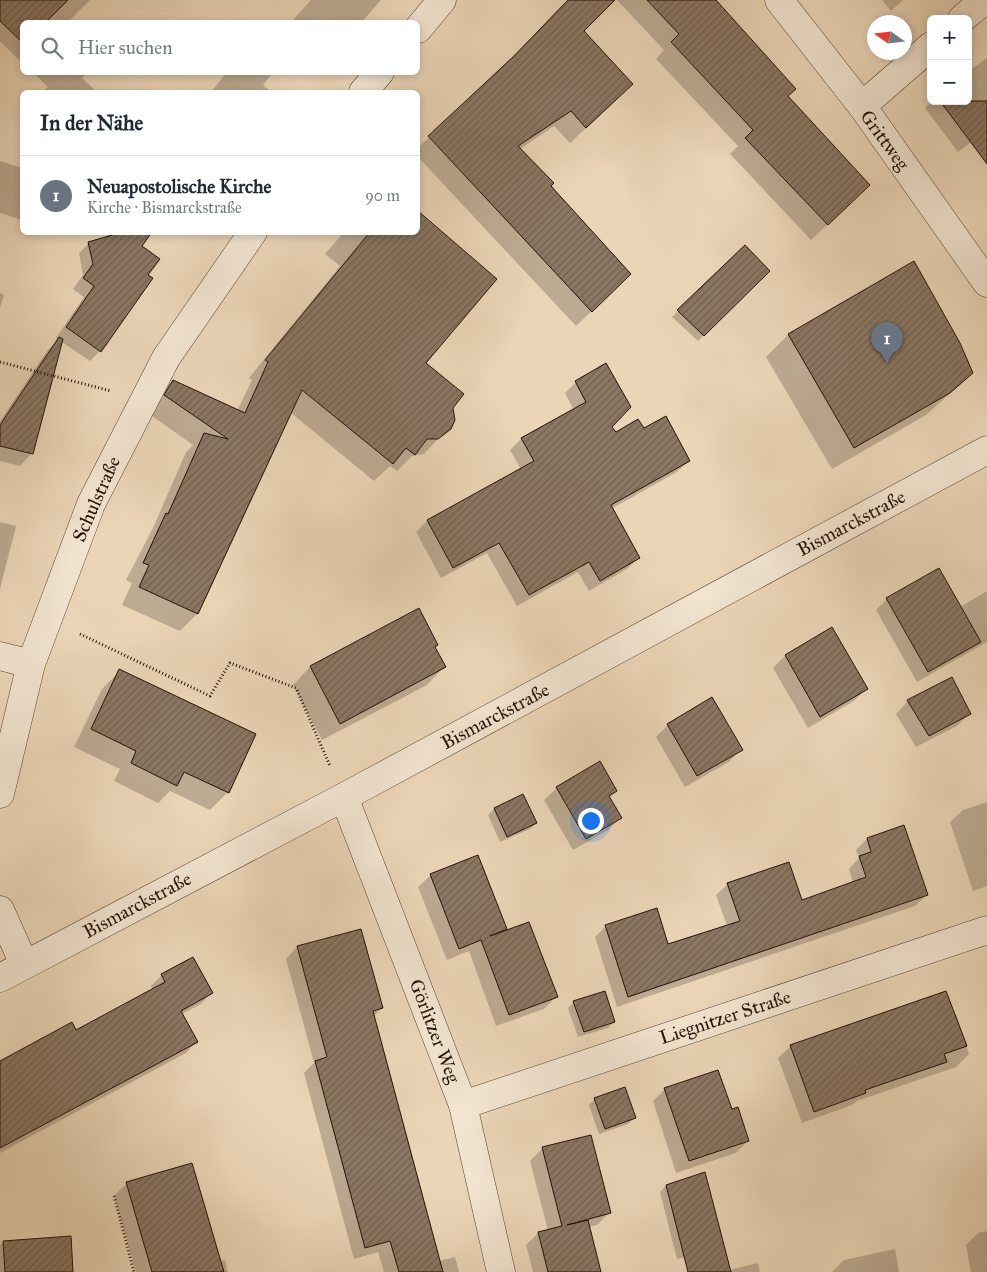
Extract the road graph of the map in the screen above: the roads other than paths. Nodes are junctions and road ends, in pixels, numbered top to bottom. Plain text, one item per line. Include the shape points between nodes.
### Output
1 (442, 0) edge
2 (779, 0) edge
3 (984, 0) edge
4 (967, 15) edge
5 (420, 27) edge
6 (927, 49) edge
7 (377, 75) edge
8 (365, 90) edge
9 (862, 106) junction
10 (251, 235) edge
11 (987, 283) edge
12 (987, 450) edge
13 (0, 656) edge
14 (31, 664) junction
15 (0, 794) edge
16 (344, 797) junction
17 (0, 910) edge
18 (987, 930) edge
19 (24, 964) junction
20 (0, 978) edge
21 (463, 1105) junction
22 (501, 1272) edge

1 - 5 street
2 - 9 street, Grittweg
3 - 4 street
6 - 9 street
7 - 8 street
9 - 11 street, Grittweg
10 - 14 street, Schulstraße via 166,358 90,504
12 - 16 street, Bismarckstraße
13 - 14 street
14 - 15 street, Schulstraße
16 - 19 street, Bismarckstraße
16 - 21 street, Görlitzer Weg
17 - 19 street
18 - 21 street, Liegnitzer Straße
19 - 20 street, Bismarckstraße
21 - 22 street, Görlitzer Weg

